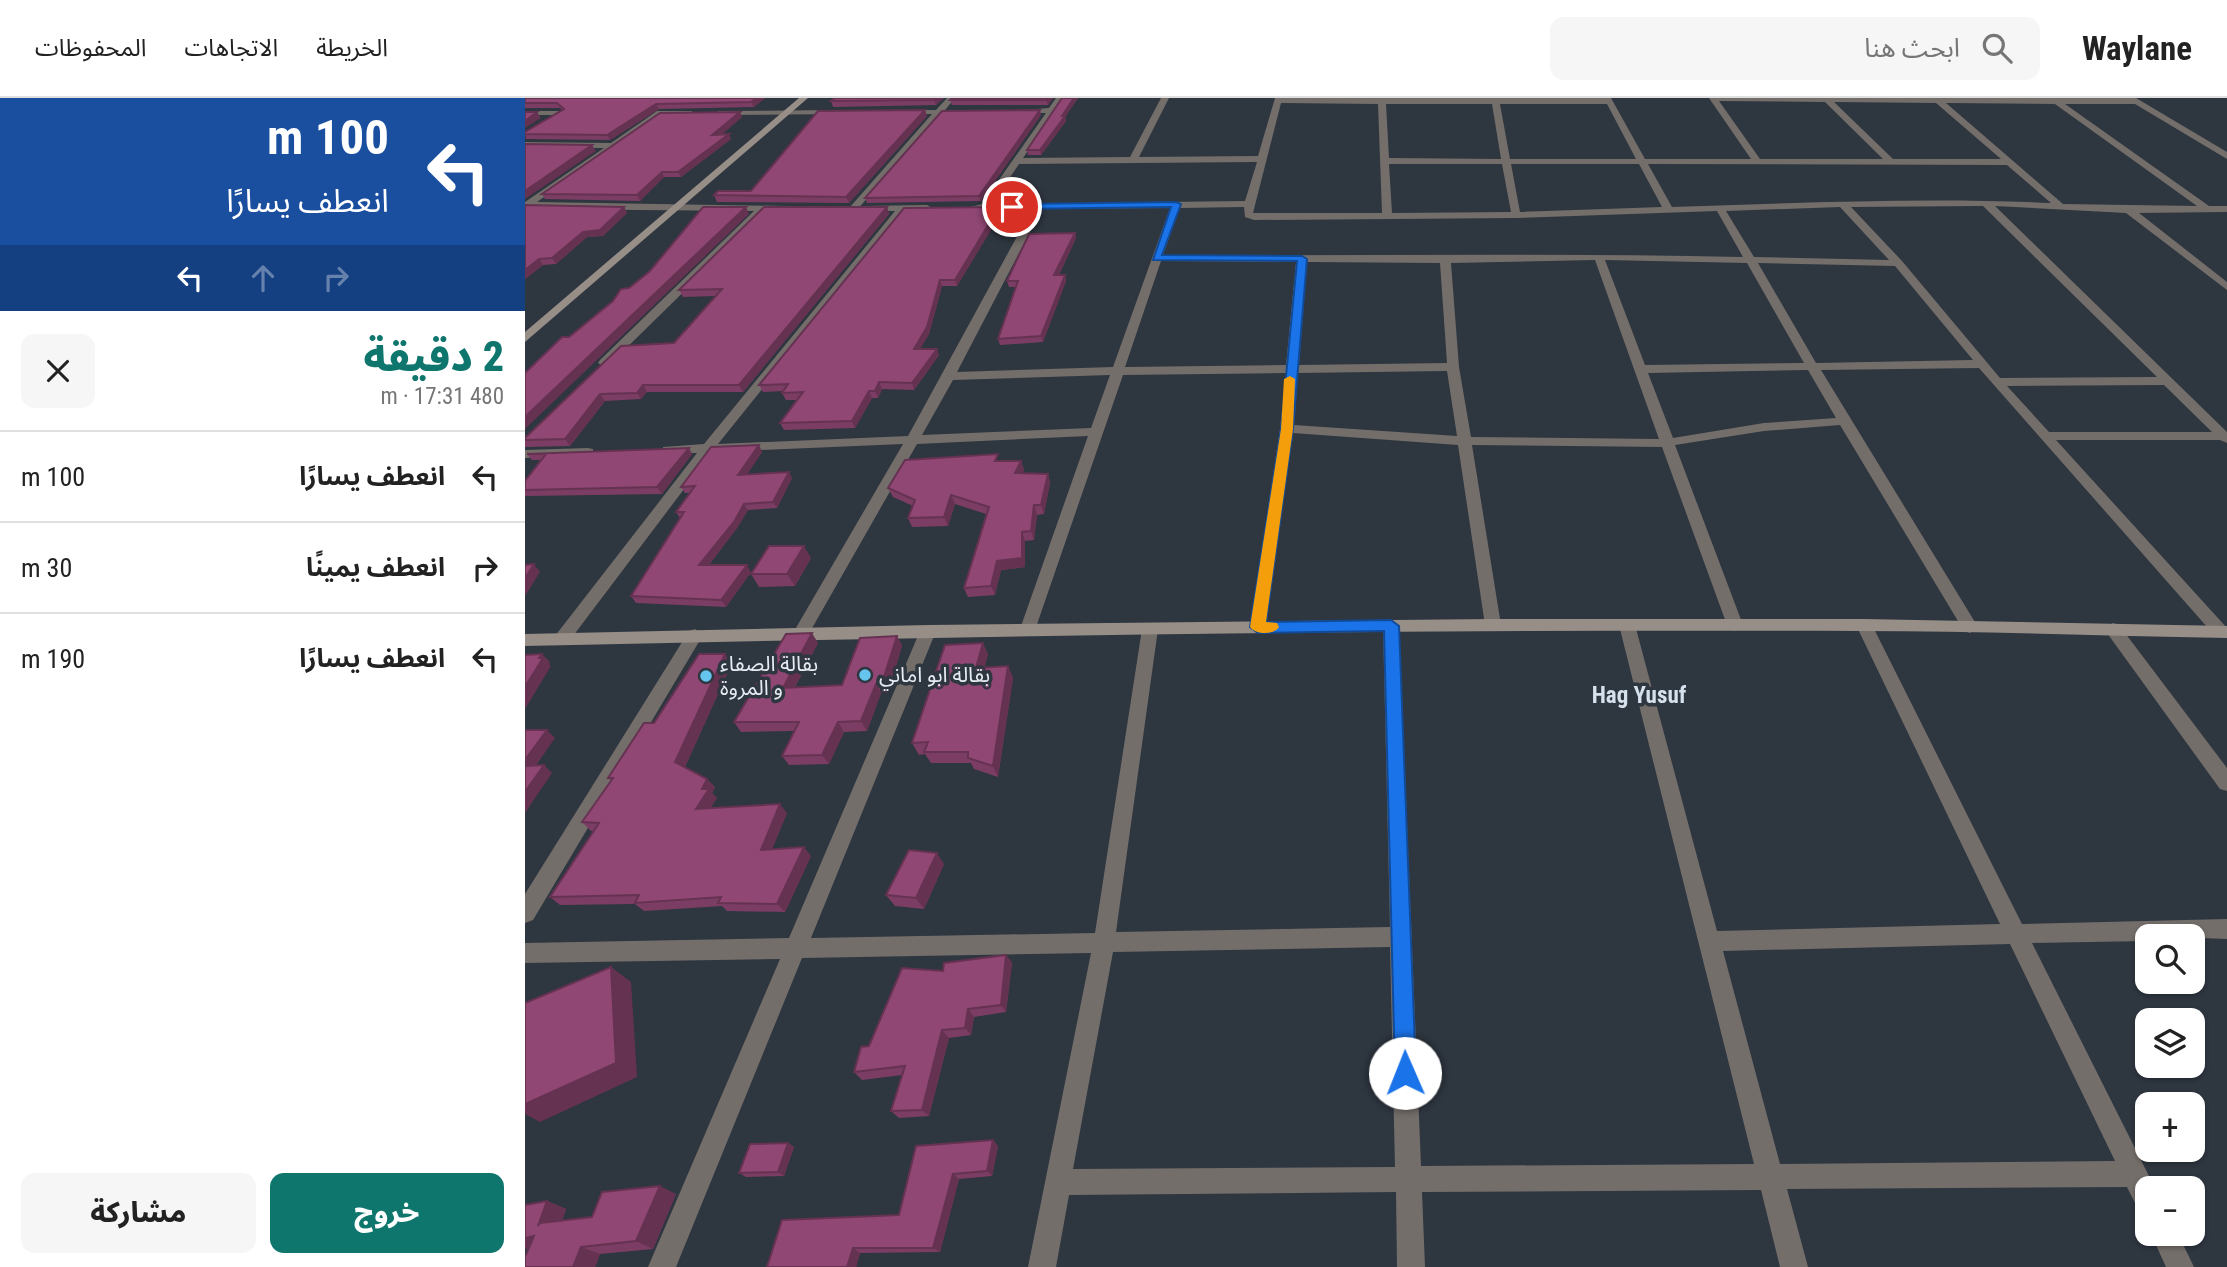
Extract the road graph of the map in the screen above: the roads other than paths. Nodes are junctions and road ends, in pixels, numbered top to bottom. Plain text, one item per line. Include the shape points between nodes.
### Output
1 (804, 98) edge
2 (951, 98) edge
3 (1061, 98) edge
4 (1165, 98) edge
5 (1714, 98) edge
6 (1278, 99) edge
7 (1826, 99) edge
8 (1382, 100) edge
9 (1495, 100) edge
10 (1608, 100) edge
11 (1937, 100) edge
12 (2054, 100) edge
13 (2133, 100) edge
14 (1051, 110) junction
15 (976, 111) edge
16 (1001, 111) edge
17 (788, 112) junction
18 (850, 112) edge
19 (888, 112) edge
20 (939, 112) junction
21 (525, 113) edge
22 (699, 113) edge
23 (712, 113) edge
24 (548, 120) edge
25 (525, 145) edge
26 (610, 145) junction
27 (2213, 148) junction
28 (2227, 148) edge
29 (2227, 156) edge
30 (1134, 159) junction
31 (1262, 159) junction
32 (1015, 160) junction
33 (1383, 160) junction
34 (1504, 160) junction
35 (1642, 161) junction
36 (1758, 162) junction
37 (1891, 162) junction
38 (2008, 162) junction
39 (1986, 203) junction
40 (1176, 204) junction
41 (1249, 204) junction
42 (1843, 204) junction
43 (526, 205) edge
44 (2059, 205) junction
45 (678, 207) junction
46 (971, 207) edge
47 (985, 207) junction
48 (1038, 207) junction
49 (943, 208) edge
50 (1720, 208) junction
51 (762, 209) junction
52 (801, 209) edge
53 (840, 209) edge
54 (853, 209) junction
55 (902, 209) junction
56 (2207, 209) junction
57 (2227, 209) edge
58 (2129, 210) junction
59 (1669, 211) junction
60 (1516, 215) junction
61 (1387, 217) junction
62 (1599, 257) junction
63 (1157, 258) junction
64 (1302, 259) junction
65 (1445, 260) junction
66 (1752, 260) junction
67 (1898, 263) junction
68 (2227, 287) edge
69 (525, 338) edge
70 (1982, 364) junction
71 (1812, 365) junction
72 (1453, 367) junction
73 (1641, 369) junction
74 (1290, 370) junction
75 (1116, 371) junction
76 (594, 372) edge
77 (949, 376) junction
78 (2167, 381) junction
79 (1997, 382) junction
80 (1844, 421) junction
81 (1287, 429) junction
82 (1097, 432) junction
83 (2045, 436) junction
84 (2226, 437) edge
85 (911, 441) junction
86 (1465, 441) junction
87 (1665, 443) junction
88 (707, 449) junction
89 (655, 450) edge
90 (603, 452) edge
91 (525, 454) edge
92 (1493, 625) junction
93 (1627, 625) junction
94 (1735, 625) junction
95 (1864, 625) junction
96 (1391, 626) junction
97 (1970, 626) junction
98 (1258, 627) junction
99 (1028, 629) junction
100 (1150, 629) junction
101 (2113, 629) junction
102 (928, 631) junction
103 (2224, 632) edge
104 (801, 633) junction
105 (695, 635) junction
106 (525, 640) edge
107 (561, 640) junction
108 (2227, 783) edge
109 (525, 913) edge
110 (2227, 929) edge
111 (2016, 934) junction
112 (1402, 937) junction
113 (1104, 942) junction
114 (1710, 942) junction
115 (795, 949) junction
116 (525, 953) edge
117 (2134, 1174) joint
118 (1770, 1175) junction
119 (1408, 1181) junction
120 (1058, 1182) junction
121 (2170, 1246) edge
122 (662, 1267) edge
123 (1042, 1267) edge
124 (1411, 1267) edge
125 (1794, 1267) edge
126 (2180, 1267) edge

1 - 17 street
2 - 20 street
3 - 14 street
4 - 30 street
5 - 7 street
5 - 36 street
6 - 8 street
6 - 31 street
7 - 11 street
7 - 37 street
8 - 9 street
8 - 33 street
9 - 10 street
9 - 34 street
10 - 35 street
11 - 12 street
11 - 38 street
12 - 13 street
12 - 56 street
13 - 27 street
14 - 16 street
14 - 32 street
15 - 20 street
17 - 18 street
17 - 23 street
17 - 45 street
19 - 20 street
20 - 54 street
21 - 24 street via 560,113
22 - 26 street via 660,113
25 - 26 street
26 - 43 street
27 - 28 street
27 - 29 street
30 - 31 street
30 - 32 street
31 - 41 street
32 - 47 street
33 - 34 street
33 - 61 street
34 - 35 street
34 - 60 street
35 - 36 street
35 - 59 street
36 - 37 street
37 - 38 street
38 - 44 street
39 - 42 street
39 - 44 street
39 - 78 street
40 - 41 street
40 - 48 street
40 - 63 street
41 - 61 street via 1248,215 1262,218
42 - 50 street
42 - 67 street
43 - 45 street
44 - 58 street
45 - 51 street
45 - 69 street
46 - 47 street
47 - 48 street
48 - 77 street
49 - 55 street
50 - 59 street
50 - 66 street
51 - 52 street
51 - 76 street
53 - 54 street
54 - 55 street
55 - 88 street
56 - 57 street
56 - 58 street
58 - 68 street
59 - 60 street
60 - 61 street
62 - 65 street
62 - 66 street
62 - 73 street
63 - 64 street
63 - 75 street
64 - 65 street
64 - 74 street
65 - 72 street
66 - 67 street
66 - 71 street
67 - 70 street
70 - 71 street
70 - 79 street
71 - 73 street
71 - 80 street
72 - 74 street
72 - 86 street
73 - 87 street
74 - 75 street
74 - 81 street
75 - 77 street
75 - 82 street
77 - 85 street
78 - 79 street
78 - 84 street
79 - 83 street
80 - 87 street via 1764,427
80 - 97 street
81 - 86 street
81 - 98 street
82 - 85 street
82 - 99 street
83 - 84 street
83 - 103 street
85 - 88 street
85 - 104 street
86 - 87 street
86 - 92 street
87 - 94 street
88 - 89 street
88 - 107 street
90 - 91 street
92 - 93 street
92 - 96 street
93 - 94 street
93 - 114 street
94 - 95 street
95 - 97 street
95 - 111 street
96 - 98 street
96 - 112 street
97 - 101 street
98 - 100 street
99 - 100 street
99 - 102 street
100 - 113 street
101 - 103 street
101 - 108 street
102 - 104 street
102 - 115 street
104 - 105 street
105 - 107 street
105 - 109 street
106 - 107 street
110 - 111 street
111 - 114 street
111 - 117 street
112 - 113 street
112 - 119 street
113 - 115 street
113 - 120 street
114 - 118 street
115 - 116 street
115 - 122 street
117 - 118 street
118 - 119 street
118 - 125 street
119 - 120 street
119 - 124 street
120 - 123 street
121 - 126 street

